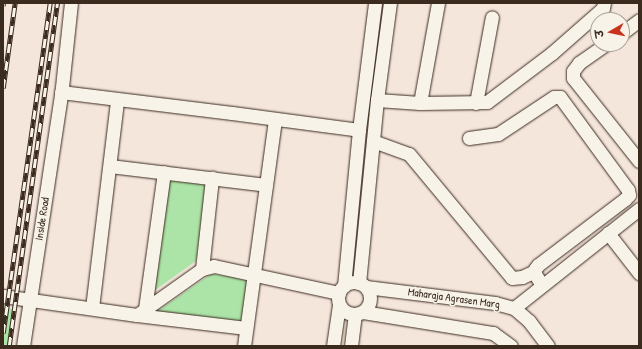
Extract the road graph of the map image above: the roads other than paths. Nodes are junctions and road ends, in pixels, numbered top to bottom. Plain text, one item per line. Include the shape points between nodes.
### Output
1 (71, 3) edge
2 (375, 3) edge
3 (390, 3) edge
4 (438, 3) edge
5 (604, 3) edge
6 (492, 17) dead end
7 (639, 20) edge
8 (630, 27) edge
9 (595, 52) edge
10 (61, 90) junction
11 (117, 100) junction
12 (377, 100) junction
13 (420, 103) junction
14 (476, 103) junction
15 (274, 119) junction
16 (359, 130) junction
17 (469, 138) dead end
18 (373, 141) junction
19 (639, 161) edge
20 (110, 166) junction
21 (164, 172) junction
22 (212, 178) junction
23 (266, 185) junction
24 (639, 209) edge
25 (608, 233) junction
26 (202, 269) junction
27 (535, 271) junction
28 (639, 273) edge
29 (253, 274) junction
30 (363, 285) junction
31 (542, 285) junction
32 (341, 294) junction
33 (3, 296) edge
34 (29, 300) junction
35 (92, 308) junction
36 (514, 308) junction
37 (141, 312) junction
38 (359, 313) junction
39 (246, 328) junction
40 (23, 346) edge
41 (244, 346) edge
42 (333, 346) edge
43 (351, 346) edge
44 (511, 346) edge
45 (548, 346) edge

1 - 10 street, Inside Road
2 - 16 street
3 - 12 street
4 - 13 street
5 - 14 street via 603,8 552,53 488,102
6 - 14 street
7 - 8 street
9 - 19 street via 579,63 573,71 573,78
10 - 11 street
10 - 34 street, Inside Road
11 - 15 street
11 - 20 street
12 - 13 street
12 - 18 street
13 - 14 street
15 - 16 street
15 - 23 street
16 - 32 street
17 - 27 street via 498,134 554,96 560,97 628,190 629,195 538,265
18 - 27 street via 409,154 512,278
18 - 30 street
20 - 21 street
20 - 35 street
21 - 22 street
21 - 37 street
22 - 23 street
22 - 26 street
23 - 29 street
24 - 25 street
25 - 28 street
25 - 31 street
26 - 29 street via 214,266
26 - 37 street
27 - 31 street
29 - 32 street
29 - 39 street
30 - 32 street via 353,282
30 - 36 street, Maharaja Agrasen Marg via 495,303
30 - 38 street via 370,298 369,304
31 - 36 street
32 - 38 street via 347,313
32 - 42 street
33 - 34 street
34 - 35 street
34 - 40 street, Inside Road
35 - 37 street
36 - 45 street, Maharaja Agrasen Marg via 529,321
37 - 39 street
38 - 43 street
38 - 44 street via 494,333
39 - 41 street

